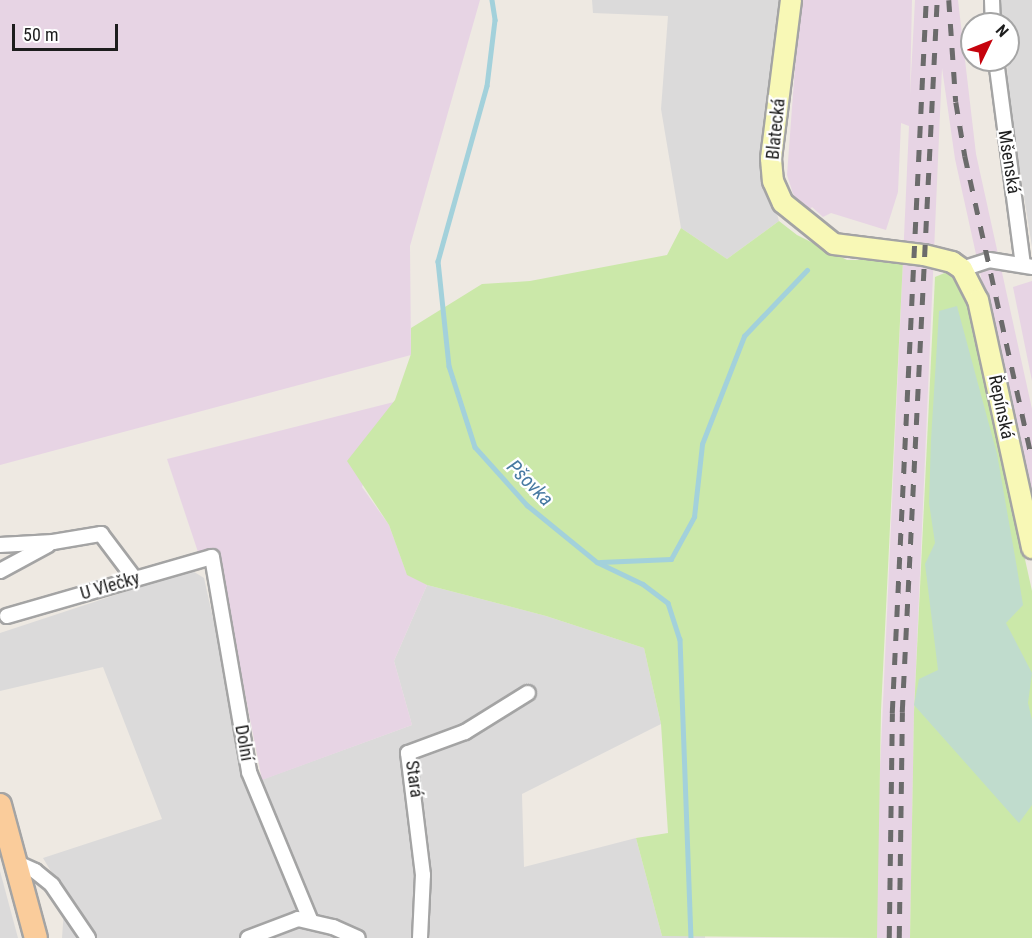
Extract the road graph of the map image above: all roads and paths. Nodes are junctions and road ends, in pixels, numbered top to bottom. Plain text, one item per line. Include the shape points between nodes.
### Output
1 (791, 0) edge
2 (998, 72) edge
3 (1027, 265) edge
4 (962, 269) junction
5 (53, 542) junction
6 (0, 545) edge
7 (1032, 548) edge
8 (212, 557) joint
9 (0, 571) edge
10 (135, 579) junction
11 (8, 616) dead end
12 (528, 693) dead end
13 (0, 805) edge
14 (15, 862) junction
15 (310, 920) junction
16 (36, 938) edge
17 (88, 938) edge
18 (248, 938) edge
19 (358, 938) edge
20 (420, 938) edge

1 - 4 street, Blatecká via 771,159 773,182 783,203 834,244 924,255 952,262
2 - 3 street, Mšenská
3 - 4 street via 980,260
4 - 7 street, Řepínská via 978,300
5 - 6 street
5 - 9 street via 12,561
5 - 10 street via 101,534
8 - 10 street, U Vlečky
8 - 15 street, Dolní via 249,772
10 - 11 street, U Vlečky
12 - 20 street, Stará via 465,732 408,753 423,875
13 - 14 main road
14 - 16 main road
14 - 17 street via 52,885
15 - 18 street via 298,919
15 - 19 street

